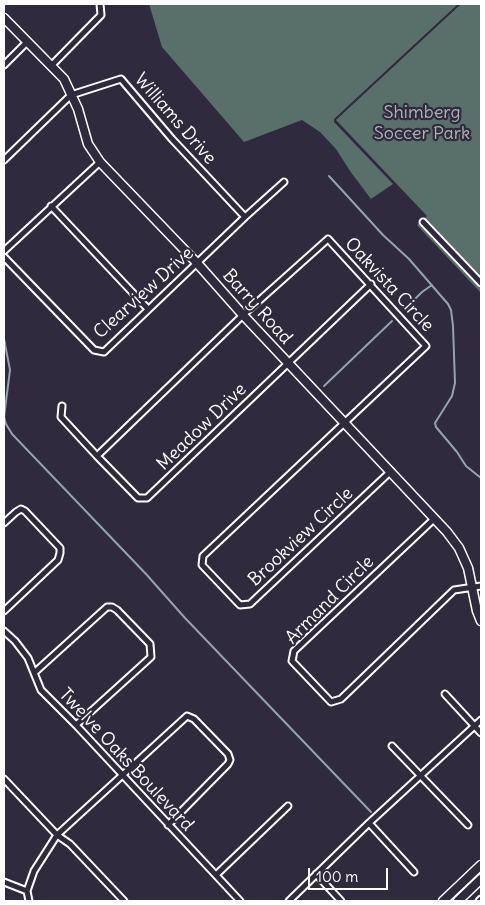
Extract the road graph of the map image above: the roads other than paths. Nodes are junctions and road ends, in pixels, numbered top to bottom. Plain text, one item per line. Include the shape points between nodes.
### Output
1 (100, 4) edge
2 (4, 18) edge
3 (27, 42) junction
4 (4, 65) edge
5 (50, 66) junction
6 (70, 95) junction
7 (4, 160) edge
8 (100, 162) junction
9 (284, 182) dead end
10 (51, 206) junction
11 (245, 217) junction
12 (423, 222) dead end
13 (4, 251) edge
14 (4, 257) edge
15 (197, 263) junction
16 (481, 283) edge
17 (371, 284) junction
18 (148, 309) junction
19 (243, 315) junction
20 (289, 364) junction
21 (62, 406) dead end
22 (344, 422) junction
23 (97, 456) junction
24 (391, 471) junction
25 (435, 518) junction
26 (4, 523) edge
27 (481, 586) edge
28 (472, 588) junction
29 (4, 611) edge
30 (481, 620) edge
31 (4, 631) edge
32 (34, 672) junction
33 (445, 694) dead end
34 (481, 720) edge
35 (76, 725) junction
36 (475, 726) junction
37 (481, 733) edge
38 (392, 746) dead end
39 (122, 774) junction
40 (420, 776) junction
41 (4, 779) edge
42 (288, 806) dead end
43 (369, 823) junction
44 (168, 825) junction
45 (468, 825) dead end
46 (57, 835) junction
47 (481, 865) edge
48 (414, 872) dead end
49 (316, 874) junction
50 (216, 875) junction
51 (481, 879) edge
52 (4, 882) edge
53 (27, 891) junction
54 (28, 901) edge
55 (124, 901) edge
56 (240, 901) edge
57 (289, 901) edge
58 (341, 901) edge
59 (443, 901) edge
60 (458, 901) edge

1 - 5 street via 101,15
2 - 3 street, Barry Road
3 - 4 street
3 - 5 street, Barry Road
5 - 6 street, Barry Road via 64,79
6 - 7 street
6 - 8 street, Barry Road via 78,109 88,144
6 - 11 street, Williams Drive via 122,79 172,139
8 - 10 street
8 - 15 street, Barry Road
9 - 11 street, Clearview Drive
10 - 13 street
10 - 18 street
11 - 15 street, Clearview Drive
12 - 16 street
14 - 18 street, Clearview Drive via 94,350 104,352
15 - 18 street, Clearview Drive
15 - 19 street, Barry Road
17 - 19 street, Oakvista Circle via 328,239
17 - 20 street, Meadow Drive
17 - 22 street, Oakvista Circle via 426,346
19 - 20 street, Barry Road
19 - 23 street, Oakvista Circle
20 - 22 street, Barry Road
20 - 23 street, Meadow Drive via 147,498 138,498
21 - 23 street, Meadow Drive via 61,417
22 - 24 street, Barry Road
22 - 24 street, Brookview Circle via 204,556 202,565 240,605 250,604
24 - 25 street, Barry Road
25 - 28 street, Barry Road via 459,548
25 - 28 street, Armand Circle via 294,651 292,660 331,702 340,699 454,590
26 - 29 street via 21,509 60,548 58,560
27 - 28 street
28 - 30 street, Barry Road
31 - 32 street, Twelve Oaks Boulevard via 28,658
32 - 35 street, Twelve Oaks Boulevard via 41,690
32 - 35 street via 107,607 117,610 150,644 150,657
33 - 36 street
34 - 36 street
35 - 39 street, Twelve Oaks Boulevard
36 - 37 street
36 - 40 street
38 - 40 street
39 - 44 street, Twelve Oaks Boulevard
39 - 44 street via 187,716 194,719 228,754 228,764
39 - 46 street
40 - 43 street
40 - 45 street
41 - 46 street
42 - 50 street
43 - 48 street
43 - 49 street
44 - 50 street, Twelve Oaks Boulevard
46 - 53 street via 34,872
46 - 55 street via 70,844
47 - 59 street
49 - 57 street
49 - 58 street
50 - 56 street, Twelve Oaks Boulevard
51 - 60 street
52 - 53 street
53 - 54 street

